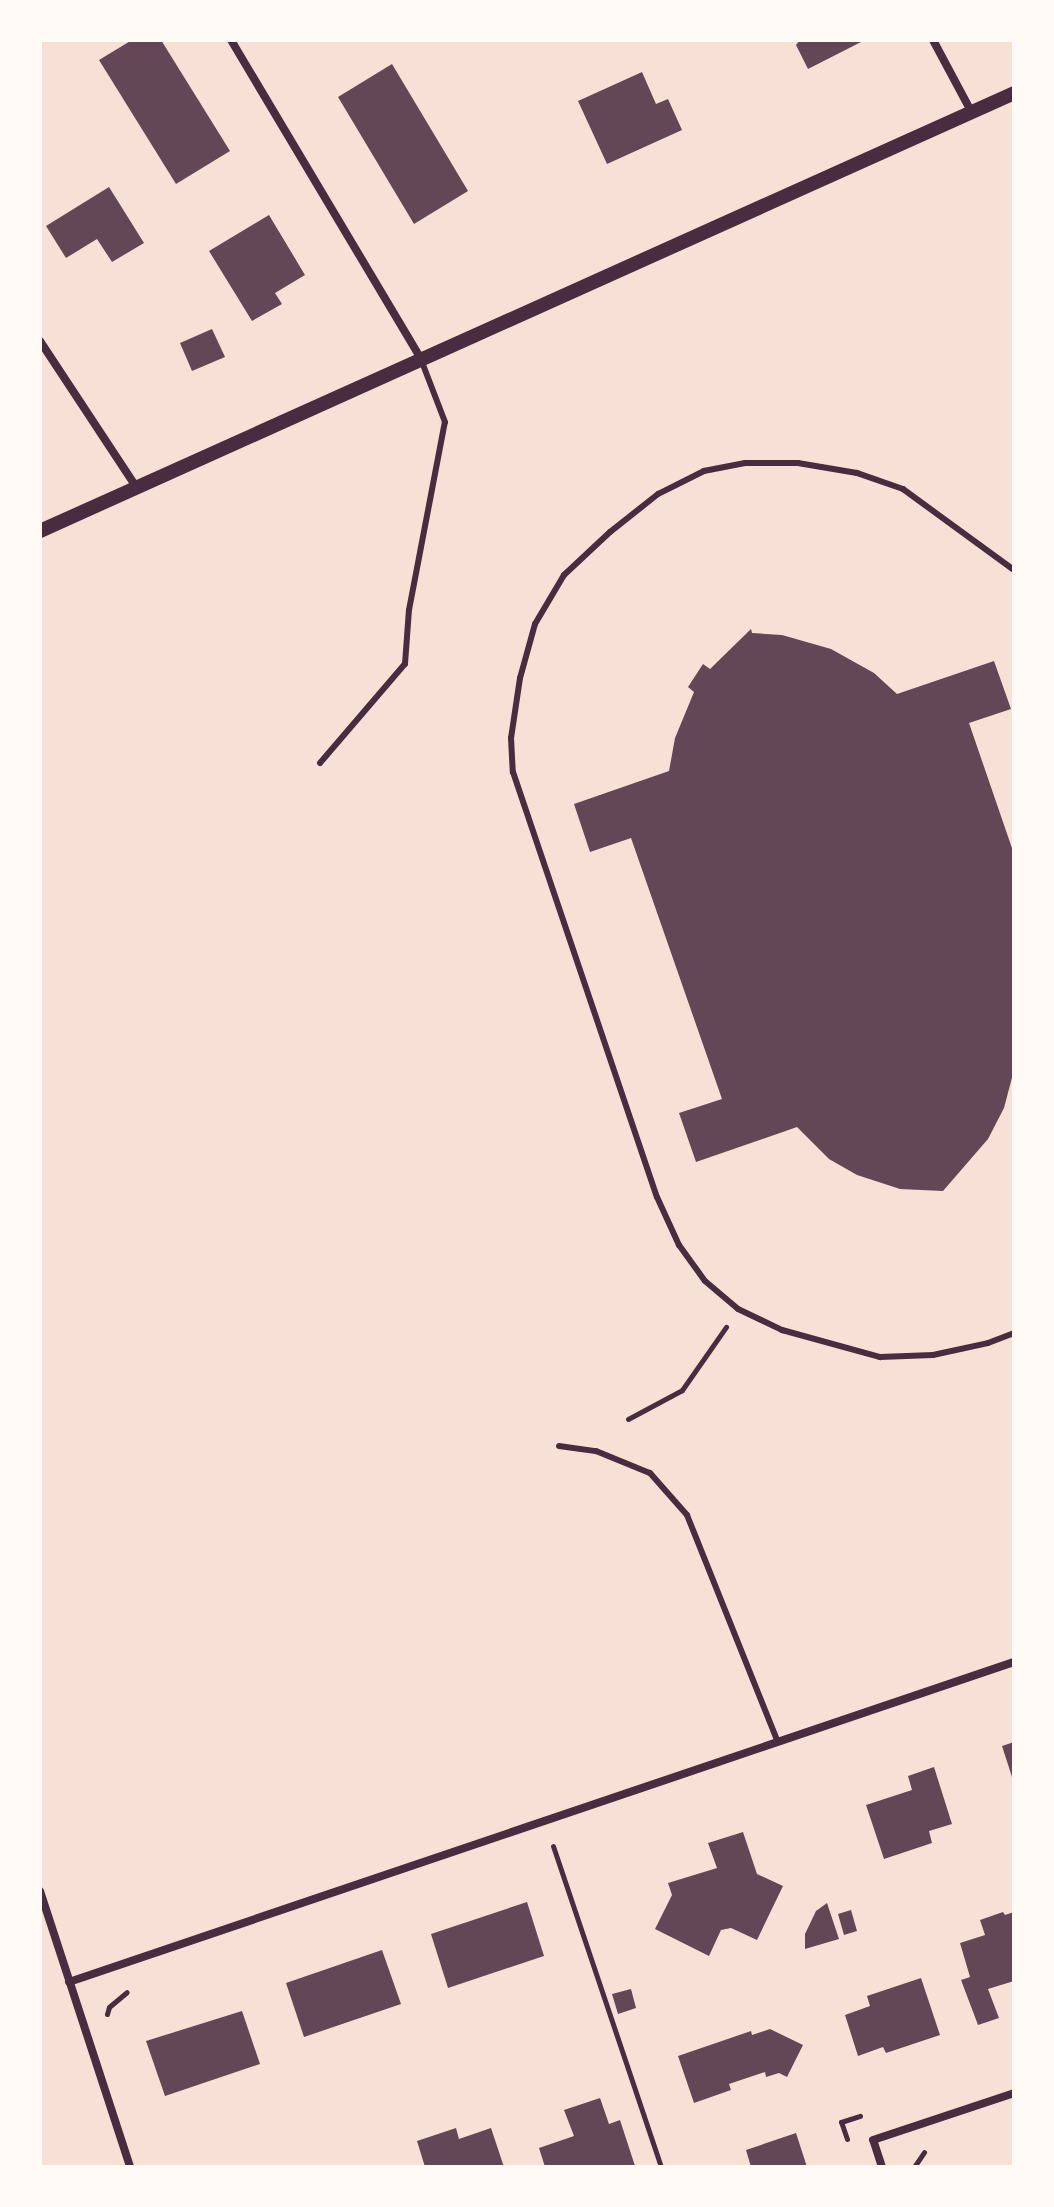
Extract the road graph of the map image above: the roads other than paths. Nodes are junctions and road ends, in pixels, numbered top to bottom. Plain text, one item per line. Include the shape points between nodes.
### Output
1 (231, 40) edge
2 (933, 40) edge
3 (1014, 93) edge
4 (972, 113) junction
5 (40, 341) edge
6 (421, 359) junction
7 (137, 488) junction
8 (40, 531) edge
9 (1014, 570) edge
10 (320, 763) dead end
11 (1014, 1333) edge
12 (559, 1446) dead end
13 (1014, 1662) edge
14 (778, 1743) junction
15 (40, 1891) edge
16 (69, 1982) junction
17 (1014, 2093) edge
18 (130, 2167) edge
19 (882, 2167) edge

1 - 6 street
2 - 4 street
3 - 4 street
4 - 6 street
5 - 7 street
6 - 7 street
6 - 10 lane via 445,422 409,610 405,664
7 - 8 street
9 - 11 lane via 903,489 857,473 798,463 745,463 704,471 658,494 564,575 535,624 511,738 513,772 657,1197 679,1245 705,1281 738,1309 782,1330 880,1357 933,1355
12 - 14 lane via 596,1451 650,1473 687,1515
13 - 14 street
14 - 16 street
15 - 16 street
16 - 18 street
17 - 19 street via 873,2140

